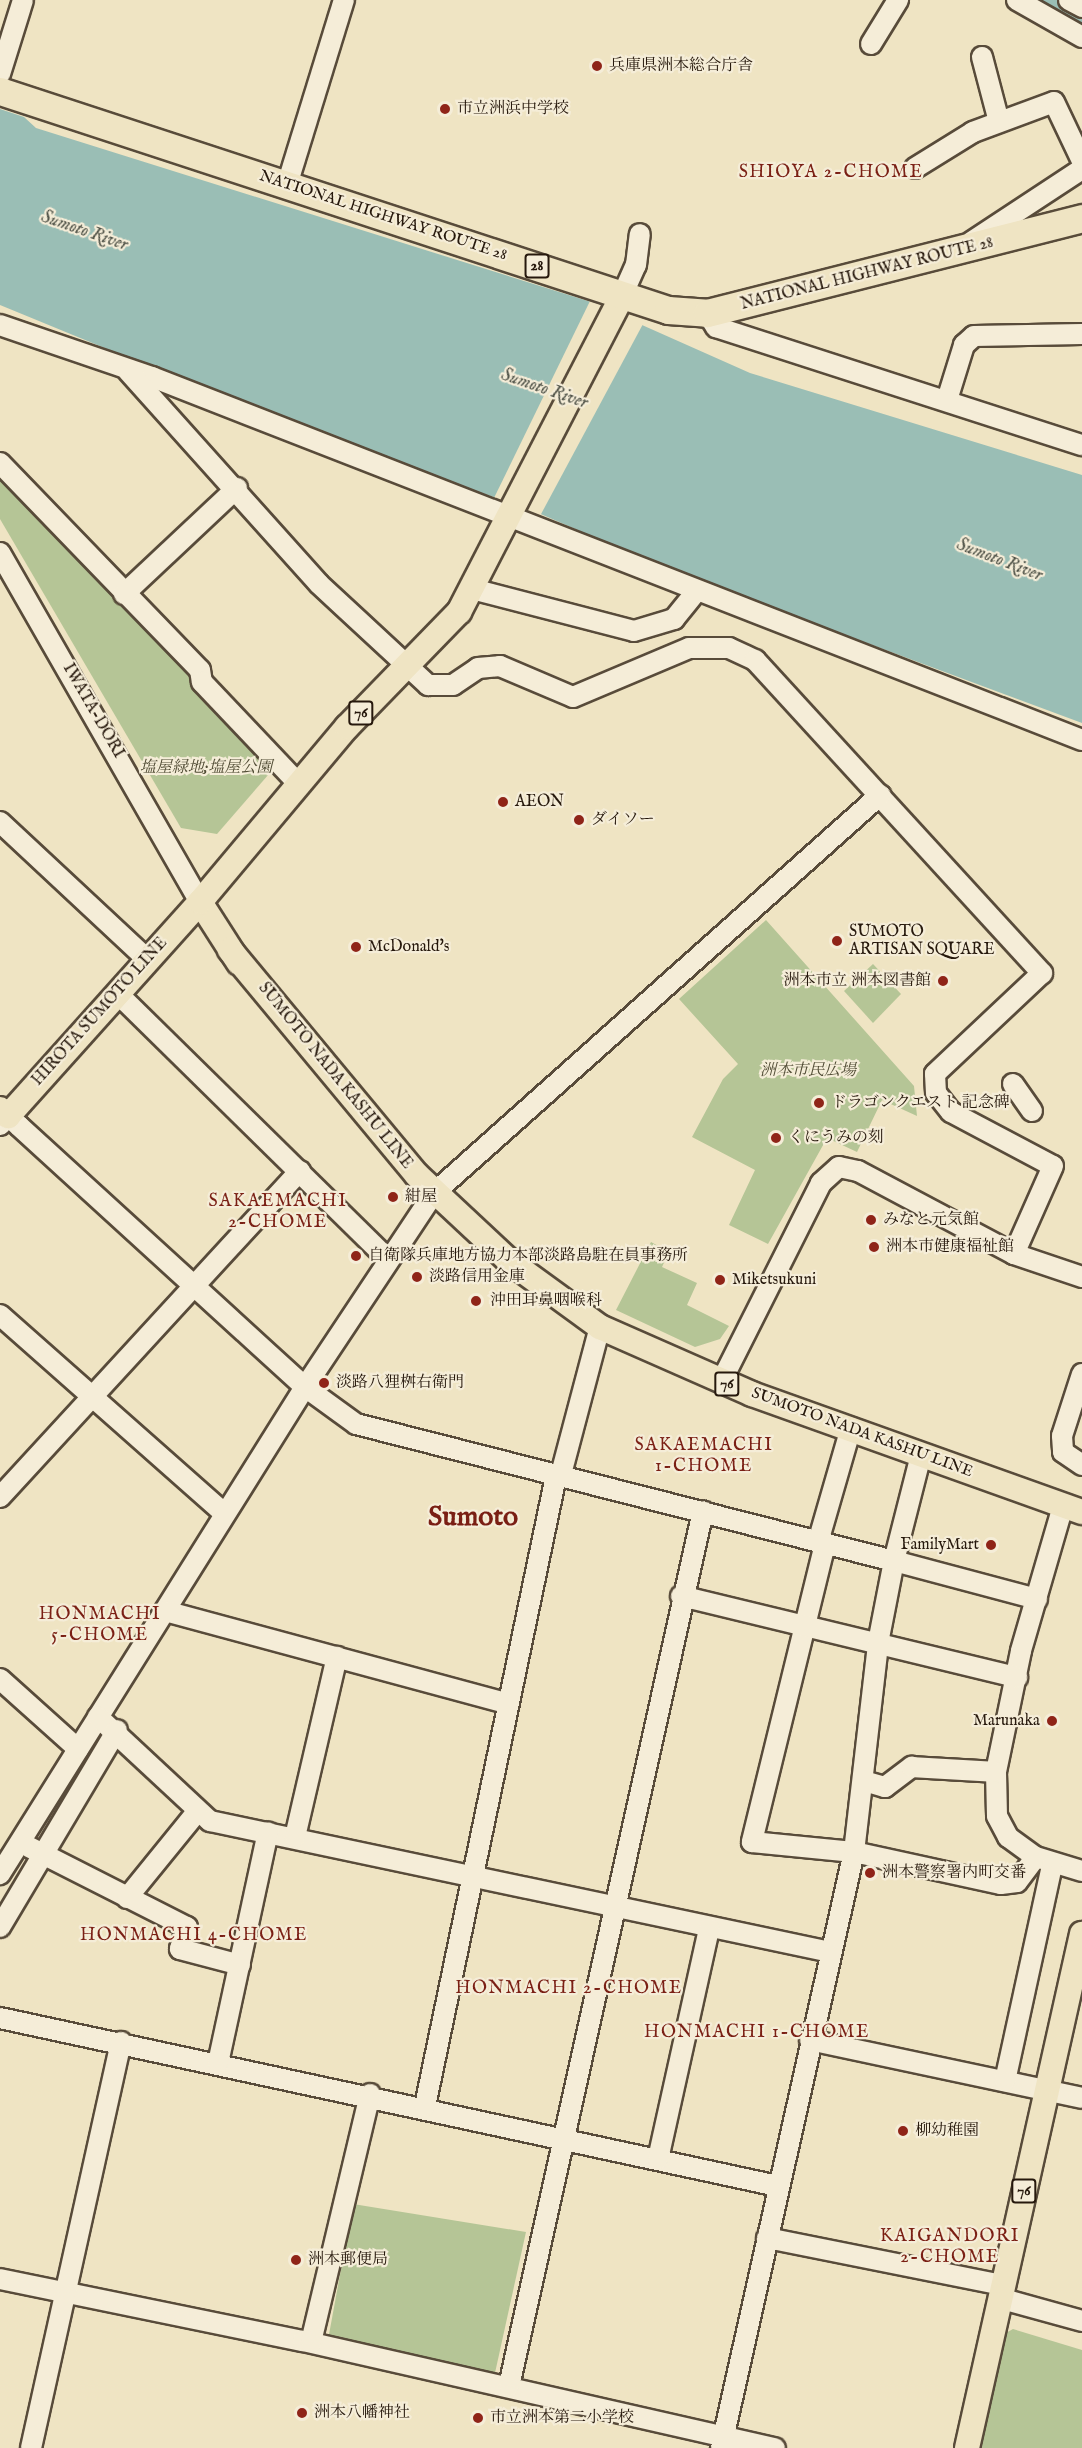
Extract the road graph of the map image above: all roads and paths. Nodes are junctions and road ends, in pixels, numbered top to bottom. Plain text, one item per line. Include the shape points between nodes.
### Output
1 (23, 0) edge
2 (344, 0) edge
3 (898, 0) edge
4 (1017, 0) edge
5 (1069, 0) edge
6 (1082, 7) edge
7 (1082, 36) edge
8 (871, 44) dead end
9 (982, 57) dead end
10 (0, 74) edge
11 (0, 91) edge
12 (999, 122) junction
13 (1082, 162) edge
14 (915, 168) dead end
15 (1082, 169) edge
16 (287, 185) junction
17 (1082, 218) edge
18 (640, 234) dead end
19 (956, 252) junction
20 (619, 302) junction
21 (707, 313) junction
22 (2, 331) edge
23 (1082, 334) edge
24 (128, 371) junction
25 (947, 400) junction
26 (1082, 445) edge
27 (0, 463) edge
28 (237, 489) junction
29 (510, 519) junction
30 (0, 553) edge
31 (472, 589) junction
32 (696, 592) junction
33 (124, 594) junction
34 (406, 670) junction
35 (1082, 740) edge
36 (298, 783) junction
37 (880, 795) junction
38 (0, 822) edge
39 (200, 902) junction
40 (147, 959) junction
41 (117, 993) junction
42 (1013, 1084) dead end
43 (1032, 1111) dead end
44 (3, 1116) edge
45 (300, 1171) junction
46 (434, 1192) junction
47 (1014, 1254) junction
48 (388, 1259) junction
49 (1082, 1277) edge
50 (193, 1282) junction
51 (0, 1315) edge
52 (600, 1327) junction
53 (1082, 1374) edge
54 (722, 1382) junction
55 (305, 1387) junction
56 (91, 1397) junction
57 (851, 1428) junction
58 (921, 1455) junction
59 (1082, 1465) edge
60 (558, 1477) junction
61 (0, 1497) edge
62 (1072, 1509) edge
63 (704, 1510) junction
64 (225, 1514) junction
65 (822, 1543) junction
66 (894, 1561) junction
67 (681, 1596) junction
68 (1037, 1599) junction
69 (165, 1611) junction
70 (805, 1626) junction
71 (878, 1643) junction
72 (337, 1657) junction
73 (1017, 1677) junction
74 (0, 1679) edge
75 (506, 1703) junction
76 (98, 1717) junction
77 (117, 1730) junction
78 (78, 1749) junction
79 (996, 1772) junction
80 (864, 1781) junction
81 (197, 1812) junction
82 (268, 1833) junction
83 (295, 1837) junction
84 (37, 1851) junction
85 (854, 1852) junction
86 (1044, 1861) junction
87 (1082, 1871) edge
88 (0, 1874) edge
89 (474, 1880) junction
90 (127, 1898) junction
91 (612, 1906) junction
92 (0, 1927) edge
93 (709, 1929) junction
94 (1082, 1934) edge
95 (830, 1952) junction
96 (240, 1965) junction
97 (0, 2018) edge
98 (810, 2040) junction
99 (122, 2042) junction
100 (218, 2063) junction
101 (1005, 2081) junction
102 (1048, 2088) junction
103 (370, 2094) junction
104 (1082, 2098) edge
105 (425, 2106) junction
106 (564, 2139) junction
107 (658, 2159) junction
108 (778, 2186) junction
109 (767, 2238) junction
110 (0, 2279) edge
111 (66, 2291) junction
112 (1001, 2292) junction
113 (1082, 2321) edge
114 (311, 2342) junction
115 (509, 2386) junction
116 (722, 2442) edge
117 (31, 2448) edge
118 (775, 2448) edge
119 (967, 2448) edge

1 - 10 street
2 - 16 street
3 - 8 street
4 - 7 street
5 - 6 street
9 - 12 street
11 - 16 highway, NATIONAL HIGHWAY ROUTE 28 / 28
12 - 13 street via 1054,102
12 - 14 street
15 - 19 street
16 - 20 highway, NATIONAL HIGHWAY ROUTE 28 / 28
17 - 19 highway, NATIONAL HIGHWAY ROUTE 28 / 28
18 - 20 street via 636,265
19 - 21 highway, NATIONAL HIGHWAY ROUTE 28 / 28
20 - 21 highway, NATIONAL HIGHWAY ROUTE 28 / 28
20 - 29 main road, 76
21 - 25 street via 716,327
22 - 24 street
23 - 25 street via 974,336 964,345
24 - 28 street
24 - 29 street
25 - 26 street
27 - 33 street
28 - 33 street
28 - 34 street via 318,584
29 - 31 main road, 76
29 - 32 street
30 - 39 street, IWATA-DORI
31 - 32 street via 634,631 674,618
31 - 34 main road, 76 via 446,627
32 - 35 street
33 - 36 street via 200,670 202,682
34 - 36 main road, 76
34 - 37 street via 437,688 478,668 500,666 573,697 679,650 736,650 755,660
36 - 39 main road, 76
37 - 46 street
37 - 47 street via 1042,973 935,1074 936,1093 951,1112 1053,1166
38 - 40 street
39 - 40 main road, HIROTA SUMOTO LINE
39 - 46 main road, SUMOTO NADA KASHU LINE / 76 via 230,950
40 - 41 main road, HIROTA SUMOTO LINE
41 - 44 main road, HIROTA SUMOTO LINE
41 - 45 street
42 - 43 street
44 - 50 street
45 - 48 street
45 - 50 street
46 - 48 street
46 - 52 main road, SUMOTO NADA KASHU LINE / 76 via 532,1279
47 - 49 street
47 - 54 street via 858,1171 833,1169
48 - 55 street
50 - 55 street
50 - 56 street
51 - 56 street
52 - 54 main road, SUMOTO NADA KASHU LINE / 76
52 - 60 street
53 - 59 street via 1062,1436 1063,1452
54 - 57 main road, SUMOTO NADA KASHU LINE / 76
55 - 60 street via 356,1424
55 - 64 street
56 - 61 street
56 - 64 street
57 - 58 main road, SUMOTO NADA KASHU LINE / 76
57 - 65 street
58 - 62 main road, SUMOTO NADA KASHU LINE / 76
58 - 66 street
60 - 63 street via 577,1476
60 - 75 street
62 - 68 street
63 - 65 street
63 - 67 street
64 - 69 street
65 - 66 street
65 - 70 street
66 - 68 street
66 - 71 street
67 - 70 street
67 - 91 street
68 - 73 street
69 - 72 street
69 - 76 street
70 - 71 street
70 - 85 street via 752,1842
71 - 73 street
71 - 80 street
72 - 75 street
72 - 83 street
73 - 79 street
74 - 78 street
75 - 89 street via 506,1729
76 - 77 street
76 - 78 street
77 - 81 street
77 - 84 street
78 - 88 street
79 - 80 street via 912,1767 885,1787
79 - 86 street via 1002,1827
80 - 85 street
81 - 82 street via 210,1821
81 - 90 street
82 - 83 street
82 - 96 street
83 - 89 street
84 - 90 street
84 - 92 street
85 - 86 street via 1001,1884 1017,1882
85 - 95 street
86 - 87 street
86 - 101 street
89 - 91 street
89 - 105 street
90 - 96 street via 187,1927 180,1949
91 - 93 street
91 - 106 street
93 - 95 street
93 - 107 street
94 - 102 main road, 76
95 - 98 street
96 - 100 street
97 - 99 street
98 - 101 street
98 - 108 street
99 - 100 street
99 - 111 street
100 - 103 street
101 - 102 street
102 - 104 street
102 - 112 main road, 76
103 - 105 street
103 - 114 street
105 - 106 street
106 - 107 street
106 - 115 street
107 - 108 street
108 - 109 street
109 - 112 street
109 - 116 street
110 - 111 street
111 - 114 street
111 - 117 street
112 - 113 street
112 - 119 main road, 76
114 - 115 street
115 - 116 street
116 - 118 street

